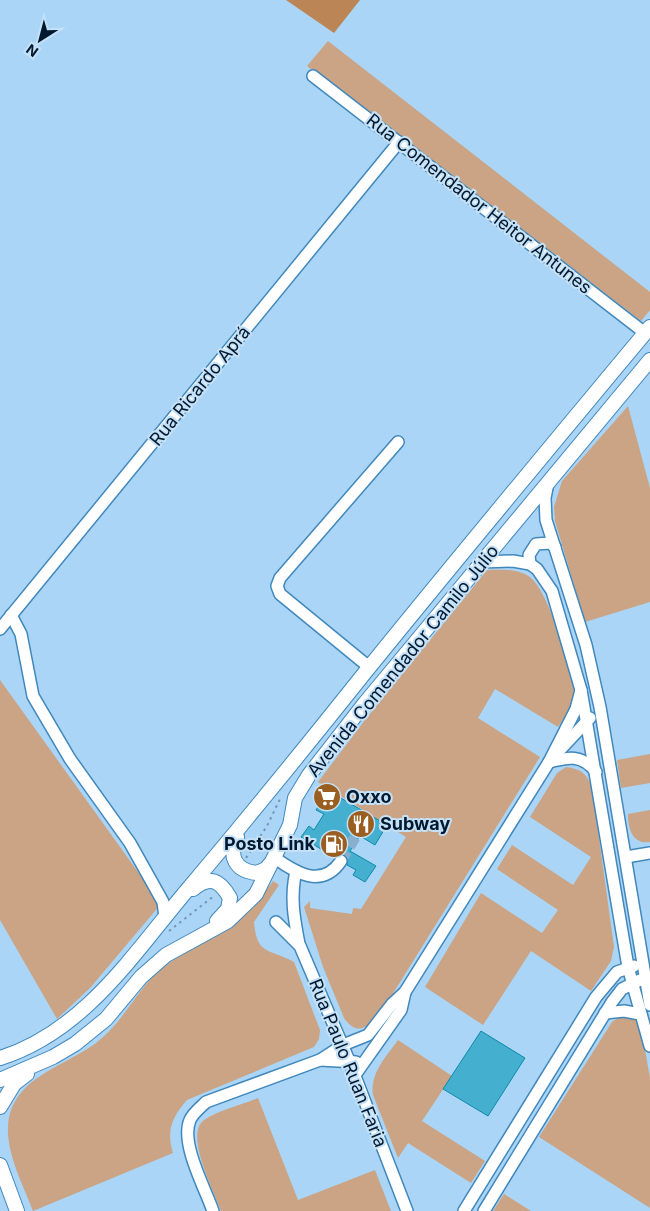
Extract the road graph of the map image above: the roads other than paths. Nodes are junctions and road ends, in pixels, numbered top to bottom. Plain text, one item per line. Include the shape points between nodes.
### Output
1 (313, 76) dead end
2 (399, 142) junction
3 (648, 330) edge
4 (650, 360) edge
5 (398, 442) dead end
6 (548, 483) junction
7 (555, 547) junction
8 (482, 562) junction
9 (530, 564) junction
10 (12, 615) junction
11 (0, 629) edge
12 (369, 668) junction
13 (581, 690) junction
14 (584, 704) junction
15 (600, 705) junction
16 (574, 714) junction
17 (587, 720) junction
18 (549, 762) junction
19 (596, 773) junction
20 (243, 825) junction
21 (650, 853) edge
22 (626, 857) junction
23 (275, 858) junction
24 (341, 861) tunnel mouth
25 (296, 871) junction
26 (181, 898) junction
27 (165, 917) junction
28 (276, 922) dead end
29 (188, 942) junction
30 (300, 946) junction
31 (628, 967) junction
32 (645, 974) junction
33 (633, 983) junction
34 (405, 992) junction
35 (596, 997) junction
36 (650, 1005) edge
37 (608, 1008) junction
38 (640, 1014) junction
39 (74, 1018) junction
40 (343, 1045) junction
41 (650, 1046) edge
42 (370, 1056) junction
43 (53, 1057) junction
44 (0, 1058) edge
45 (320, 1060) junction
46 (350, 1063) junction
47 (0, 1068) edge
48 (354, 1075) junction
49 (0, 1080) edge
50 (0, 1107) edge
51 (0, 1165) edge
52 (17, 1211) edge
53 (214, 1211) edge
54 (406, 1211) edge
55 (464, 1211) edge
56 (484, 1211) edge

1 - 2 street, Rua Comendador Heitor Antunes
2 - 3 street, Rua Comendador Heitor Antunes
2 - 10 street, Rua Ricardo Aprá
3 - 12 main road, Avenida Comendador Camilo Júlio
4 - 6 main road, Avenida Comendador Camilo Júlio
5 - 12 street via 276,586 280,594
6 - 7 street via 544,510
6 - 8 main road, Avenida Comendador Camilo Júlio
7 - 9 street via 550,543 536,544 529,555
7 - 15 street via 586,645
8 - 9 street via 504,560
8 - 23 main road, Avenida Comendador Camilo Júlio via 309,775 295,798 290,824
9 - 13 street via 552,591
10 - 11 street, Rua Ricardo Aprá
10 - 27 street via 21,634 33,696 70,759 130,843 163,902
12 - 20 main road, Avenida Comendador Camilo Júlio
13 - 14 street
13 - 16 street
14 - 15 street via 593,699
14 - 16 street
14 - 17 street
15 - 17 street
15 - 22 street
16 - 18 street
17 - 18 street
17 - 19 street
18 - 19 street via 579,758 588,762
18 - 34 street
19 - 31 street
20 - 23 main road via 232,848 232,856 239,866 257,873 266,869
20 - 26 main road, Avenida Comendador Camilo Júlio
21 - 22 street
22 - 32 street
23 - 25 street
23 - 29 main road, Avenida Comendador Camilo Júlio via 256,894 228,921
24 - 25 street via 335,870 319,876 307,876
25 - 30 street via 292,908
26 - 27 main road, Avenida Comendador Camilo Júlio
26 - 29 main road via 202,882 212,881 222,885 230,898 228,909 217,922
27 - 39 main road, Avenida Comendador Camilo Júlio via 94,1000
28 - 30 street, Rua Paulo Ruan Faria
29 - 43 main road, Avenida Comendador Camilo Júlio via 166,955 141,977 106,1019
30 - 40 street, Rua Paulo Ruan Faria
31 - 32 street via 635,966
31 - 33 street
31 - 35 street via 610,978
32 - 33 street
32 - 36 street
33 - 37 street via 622,989
33 - 38 street
34 - 40 street via 368,1035
34 - 42 street via 400,1010
35 - 37 street via 606,994 610,1000
35 - 55 street
37 - 38 street
37 - 56 street
38 - 41 street
39 - 44 main road, Avenida Comendador Camilo Júlio via 33,1045
39 - 47 main road via 45,1044
40 - 45 street
40 - 46 street, Rua Paulo Ruan Faria
42 - 46 street
42 - 48 street
43 - 49 main road, Avenida Comendador Camilo Júlio
43 - 50 main road via 14,1084
45 - 46 street
45 - 53 street via 206,1102 196,1112 190,1121 188,1140
46 - 48 street, Rua Paulo Ruan Faria
48 - 54 street, Rua Paulo Ruan Faria
51 - 52 main road

